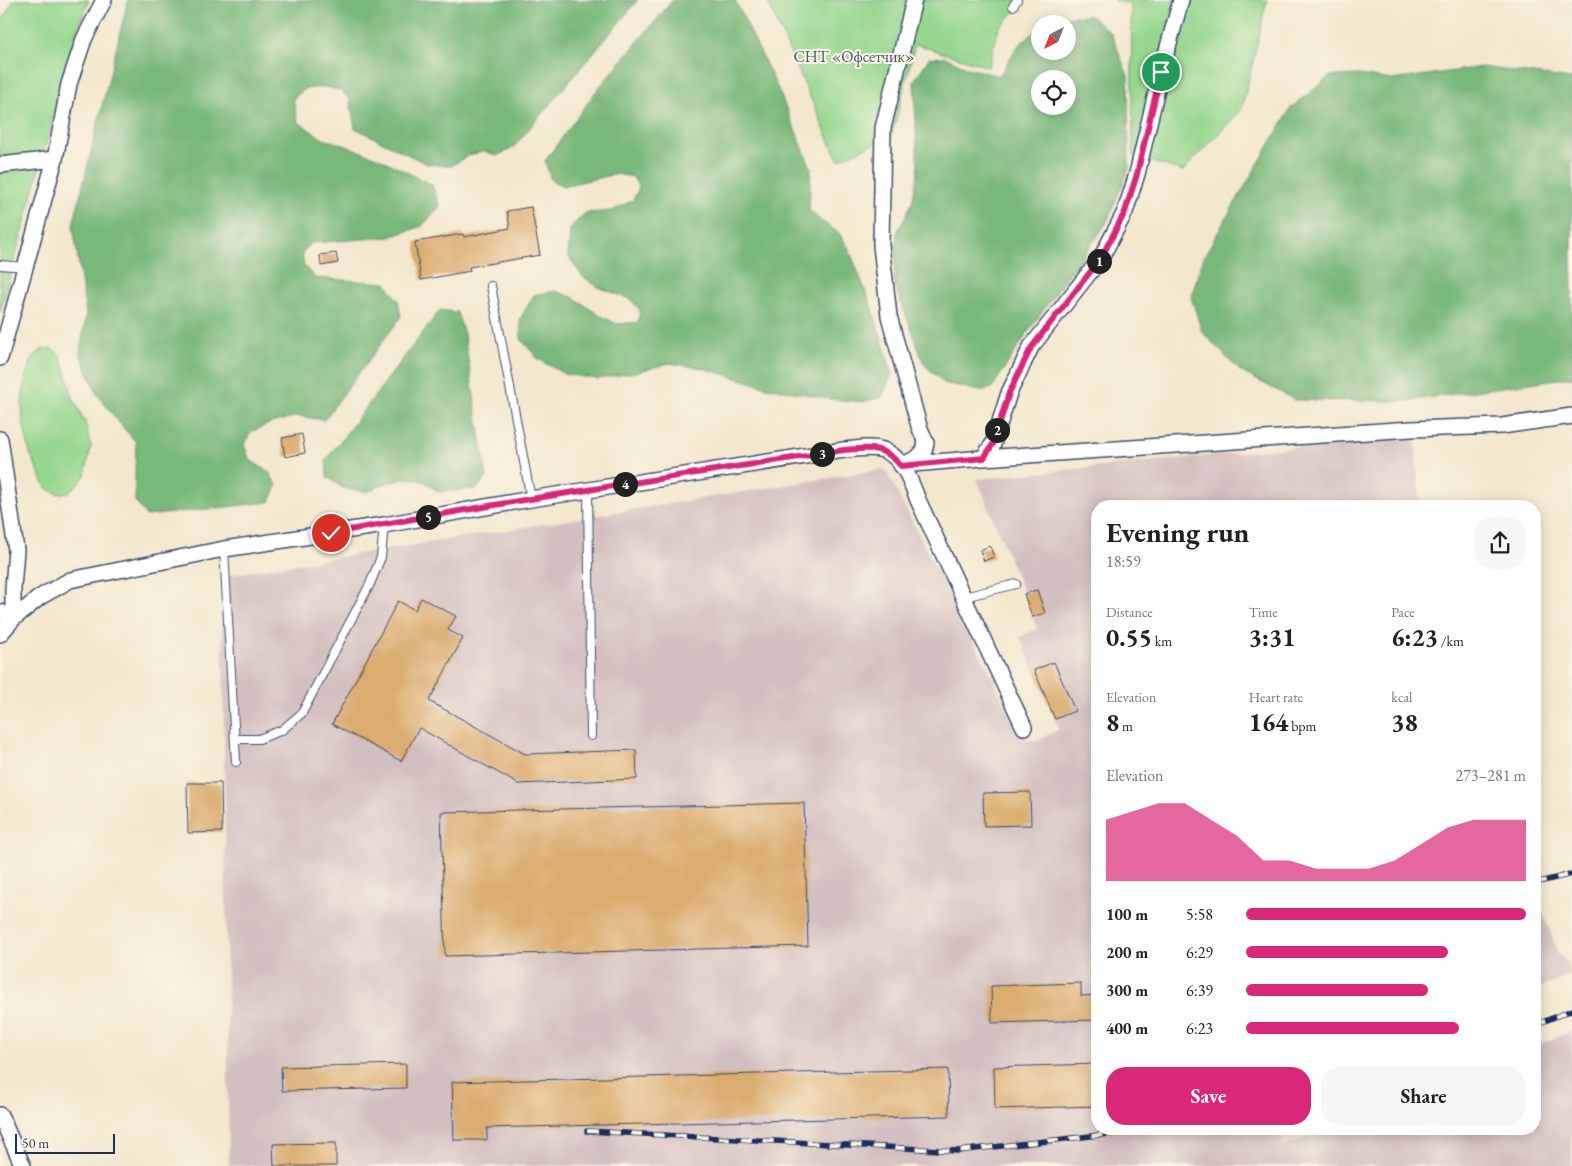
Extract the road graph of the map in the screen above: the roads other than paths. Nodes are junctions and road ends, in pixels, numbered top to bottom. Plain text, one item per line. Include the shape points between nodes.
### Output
1 (104, 0) edge
2 (914, 0) edge
3 (1181, 0) edge
4 (55, 159) junction
5 (0, 165) edge
6 (0, 265) edge
7 (25, 267) junction
8 (491, 286) dead end
9 (0, 358) edge
10 (1572, 416) edge
11 (0, 439) edge
12 (984, 458) junction
13 (901, 466) junction
14 (588, 490) junction
15 (530, 499) junction
16 (384, 525) junction
17 (224, 550) junction
18 (1016, 584) dead end
19 (964, 596) junction
20 (7, 615) edge
21 (0, 634) edge
22 (1024, 727) dead end
23 (591, 736) dead end
24 (234, 739) junction
25 (236, 762) dead end
26 (0, 1115) edge
27 (23, 1166) edge

1 - 4 street via 84,40 69,84
2 - 13 street via 883,128 881,245 889,316 926,443 918,458
3 - 12 street via 1125,212 1101,258 1031,348 1009,393 993,444
4 - 5 street
4 - 7 street
6 - 7 lane
7 - 9 street
8 - 15 lane
10 - 12 street via 1502,426 1412,429
11 - 20 street via 16,550
12 - 13 street
13 - 14 street via 883,450 864,448
13 - 19 street via 907,472
14 - 15 street
14 - 23 lane
15 - 16 street
16 - 17 street
16 - 24 lane via 381,557 370,584 302,713 282,730 259,739
17 - 20 street via 70,580
17 - 24 lane
18 - 19 lane
19 - 22 street
20 - 21 street
24 - 25 lane
26 - 27 street

